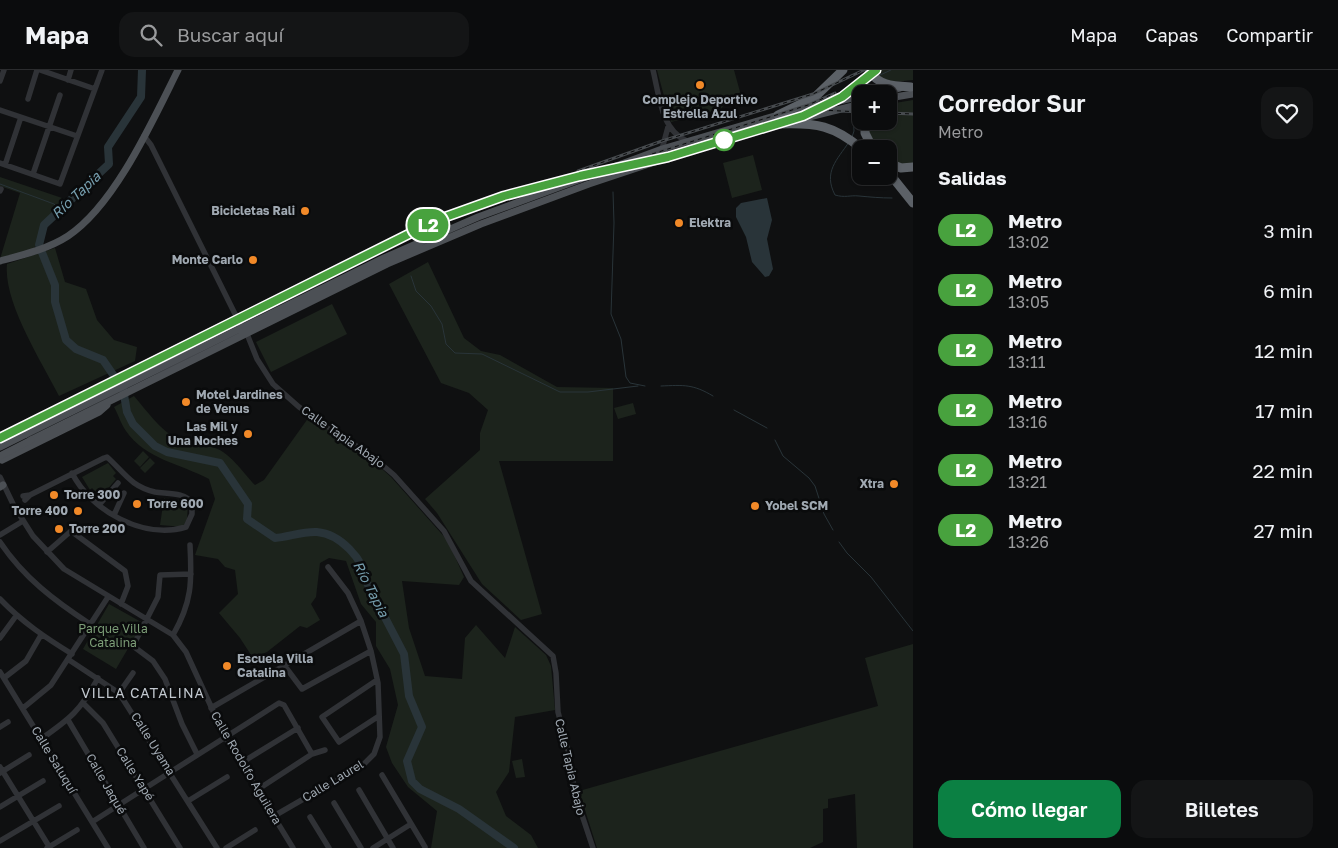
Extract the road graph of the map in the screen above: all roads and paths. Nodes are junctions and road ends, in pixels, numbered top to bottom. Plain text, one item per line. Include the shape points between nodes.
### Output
1 (4, 70) edge
2 (38, 70) edge
3 (71, 70) edge
4 (102, 70) edge
5 (178, 70) edge
6 (653, 70) edge
7 (843, 70) edge
8 (869, 70) edge
9 (68, 80) junction
10 (0, 81) edge
11 (96, 89) junction
12 (912, 89) edge
13 (897, 91) edge
14 (60, 95) dead end
15 (897, 95) edge
16 (28, 99) dead end
17 (852, 99) edge
18 (852, 106) edge
19 (0, 110) edge
20 (21, 117) junction
21 (779, 119) junction
22 (50, 127) junction
23 (668, 127) junction
24 (77, 136) junction
25 (144, 136) junction
26 (686, 141) junction
27 (852, 141) edge
28 (662, 149) junction
29 (2, 164) edge
30 (897, 166) edge
31 (913, 167) edge
32 (33, 174) junction
33 (897, 183) edge
34 (913, 203) edge
35 (0, 261) edge
36 (244, 331) junction
37 (110, 396) junction
38 (29, 437) junction
39 (0, 445) edge
40 (0, 459) edge
41 (72, 473) junction
42 (0, 477) edge
43 (118, 483) dead end
44 (2, 486) edge
45 (124, 493) dead end
46 (19, 501) junction
47 (99, 505) junction
48 (114, 515) junction
49 (23, 521) junction
50 (0, 535) edge
51 (0, 542) edge
52 (190, 545) dead end
53 (46, 552) junction
54 (328, 567) dead end
55 (191, 574) junction
56 (108, 597) junction
57 (0, 599) edge
58 (121, 604) junction
59 (16, 616) junction
60 (147, 620) junction
61 (361, 620) junction
62 (90, 624) junction
63 (41, 635) junction
64 (173, 635) junction
65 (0, 638) edge
66 (371, 651) junction
67 (71, 657) junction
68 (284, 665) junction
69 (0, 672) edge
70 (133, 672) dead end
71 (4, 678) junction
72 (98, 678) junction
73 (377, 680) junction
74 (119, 693) junction
75 (84, 704) junction
76 (22, 708) junction
77 (211, 708) junction
78 (380, 716) junction
79 (68, 720) junction
80 (8, 722) dead end
81 (0, 727) edge
82 (298, 728) junction
83 (225, 737) junction
84 (41, 738) junction
85 (325, 750) dead end
86 (197, 754) junction
87 (312, 754) junction
88 (29, 755) dead end
89 (241, 763) junction
90 (1, 771) edge
91 (170, 772) junction
92 (382, 775) dead end
93 (227, 777) dead end
94 (43, 781) dead end
95 (144, 789) junction
96 (257, 790) junction
97 (359, 790) dead end
98 (18, 796) junction
99 (188, 801) junction
100 (334, 803) dead end
101 (118, 805) junction
102 (59, 806) dead end
103 (0, 807) edge
104 (274, 816) junction
105 (310, 817) dead end
106 (33, 821) junction
107 (92, 822) junction
108 (411, 824) junction
109 (77, 830) dead end
110 (255, 830) dead end
111 (387, 839) junction
112 (0, 841) edge
113 (425, 847) edge
114 (48, 848) edge
115 (108, 848) edge
116 (144, 848) edge
117 (180, 848) edge
118 (217, 848) edge
119 (226, 848) edge
120 (293, 848) edge
121 (329, 848) edge
122 (361, 848) edge
123 (373, 848) edge
124 (393, 848) edge
125 (593, 848) edge

1 - 10 street
2 - 9 street
2 - 16 street
3 - 9 street
4 - 11 street
5 - 25 main road
6 - 23 street
7 - 21 highway via 815,97
8 - 12 highway via 879,82
9 - 11 street
11 - 24 street
12 - 13 main road
12 - 15 main road
14 - 22 street
17 - 21 main road
18 - 21 main road
19 - 20 street
20 - 22 street
20 - 29 street
21 - 26 main road
21 - 27 highway via 823,125
21 - 36 main road via 481,224
22 - 24 street
22 - 32 street
23 - 26 street
23 - 28 street
24 - 32 street via 60,184
25 - 35 main road via 97,210 76,230 49,246
25 - 36 street, Calle Tapia Abajo
26 - 28 main road
28 - 36 main road via 478,217 384,258
29 - 32 street
30 - 31 highway
33 - 34 highway
36 - 37 main road
36 - 125 street, Calle Tapia Abajo via 273,384 299,407 394,475 444,531 471,581 553,656 558,712 575,794
37 - 38 main road
37 - 39 main road via 89,397
37 - 40 main road via 99,412
38 - 39 main road, bridge
38 - 40 main road, bridge
39 - 40 street via 4,451
41 - 46 street
41 - 47 street
41 - 48 street via 107,457 123,476 142,488 186,497 192,503 192,514 186,527 175,531 136,525
42 - 44 street, Calle Rodolfo Aguilera
43 - 47 street
44 - 46 street, Calle Rodolfo Aguilera
45 - 48 street
46 - 49 street, Calle Rodolfo Aguilera
47 - 48 street
49 - 50 street
49 - 53 street, Calle Rodolfo Aguilera
51 - 62 street via 21,570 42,590
52 - 55 street
53 - 56 street, Calle Rodolfo Aguilera via 64,569
53 - 58 street via 71,531 126,571 128,586
54 - 61 street, Calle Laurel via 348,593
55 - 60 street via 160,575 158,597
55 - 64 street via 188,603
56 - 58 street, Calle Rodolfo Aguilera
56 - 62 street
57 - 59 street, Calle Uyama
58 - 60 street, Calle Rodolfo Aguilera
59 - 63 street, Calle Uyama
59 - 65 street
60 - 64 street, Calle Rodolfo Aguilera
60 - 86 street via 132,646 153,661 165,679
61 - 66 street, Calle Laurel
61 - 68 street
62 - 67 street
63 - 67 street, Calle Uyama
63 - 71 street via 26,661
64 - 77 street, Calle Rodolfo Aguilera via 186,652
66 - 68 street via 302,689
66 - 73 street, Calle Laurel
67 - 72 street, Calle Uyama
67 - 76 street via 51,685
68 - 77 street
69 - 71 street, Calle Saluquí
70 - 74 street
71 - 76 street, Calle Saluquí
72 - 74 street, Calle Uyama
72 - 75 street
73 - 78 street, Calle Laurel
73 - 78 street via 322,717 339,742
74 - 91 street, Calle Uyama
75 - 79 street
75 - 95 street, Calle Yapé via 103,723
76 - 84 street, Calle Saluquí
77 - 83 street, Calle Rodolfo Aguilera
78 - 104 street, Calle Laurel via 380,738 374,754 364,764
79 - 84 street
79 - 101 street, Calle Jaqué
80 - 81 street
82 - 83 street via 284,705 279,703
82 - 87 street
82 - 89 street
83 - 86 street
83 - 89 street, Calle Rodolfo Aguilera
84 - 107 street, Calle Saluquí
85 - 87 street
86 - 91 street
87 - 96 street
88 - 90 street
89 - 96 street, Calle Rodolfo Aguilera
90 - 98 street
91 - 95 street
91 - 99 street, Calle Uyama
92 - 108 street
93 - 99 street
94 - 98 street
95 - 101 street
95 - 117 street, Calle Yapé
96 - 104 street, Calle Rodolfo Aguilera
97 - 111 street
98 - 103 street
98 - 106 street
99 - 118 street, Calle Uyama
100 - 122 street
101 - 107 street
101 - 116 street, Calle Jaqué
102 - 106 street
104 - 120 street, Calle Rodolfo Aguilera
105 - 121 street
106 - 112 street
106 - 114 street
107 - 115 street, Calle Saluquí
108 - 111 street
108 - 113 street
109 - 114 street
110 - 119 street
111 - 123 street
111 - 124 street

